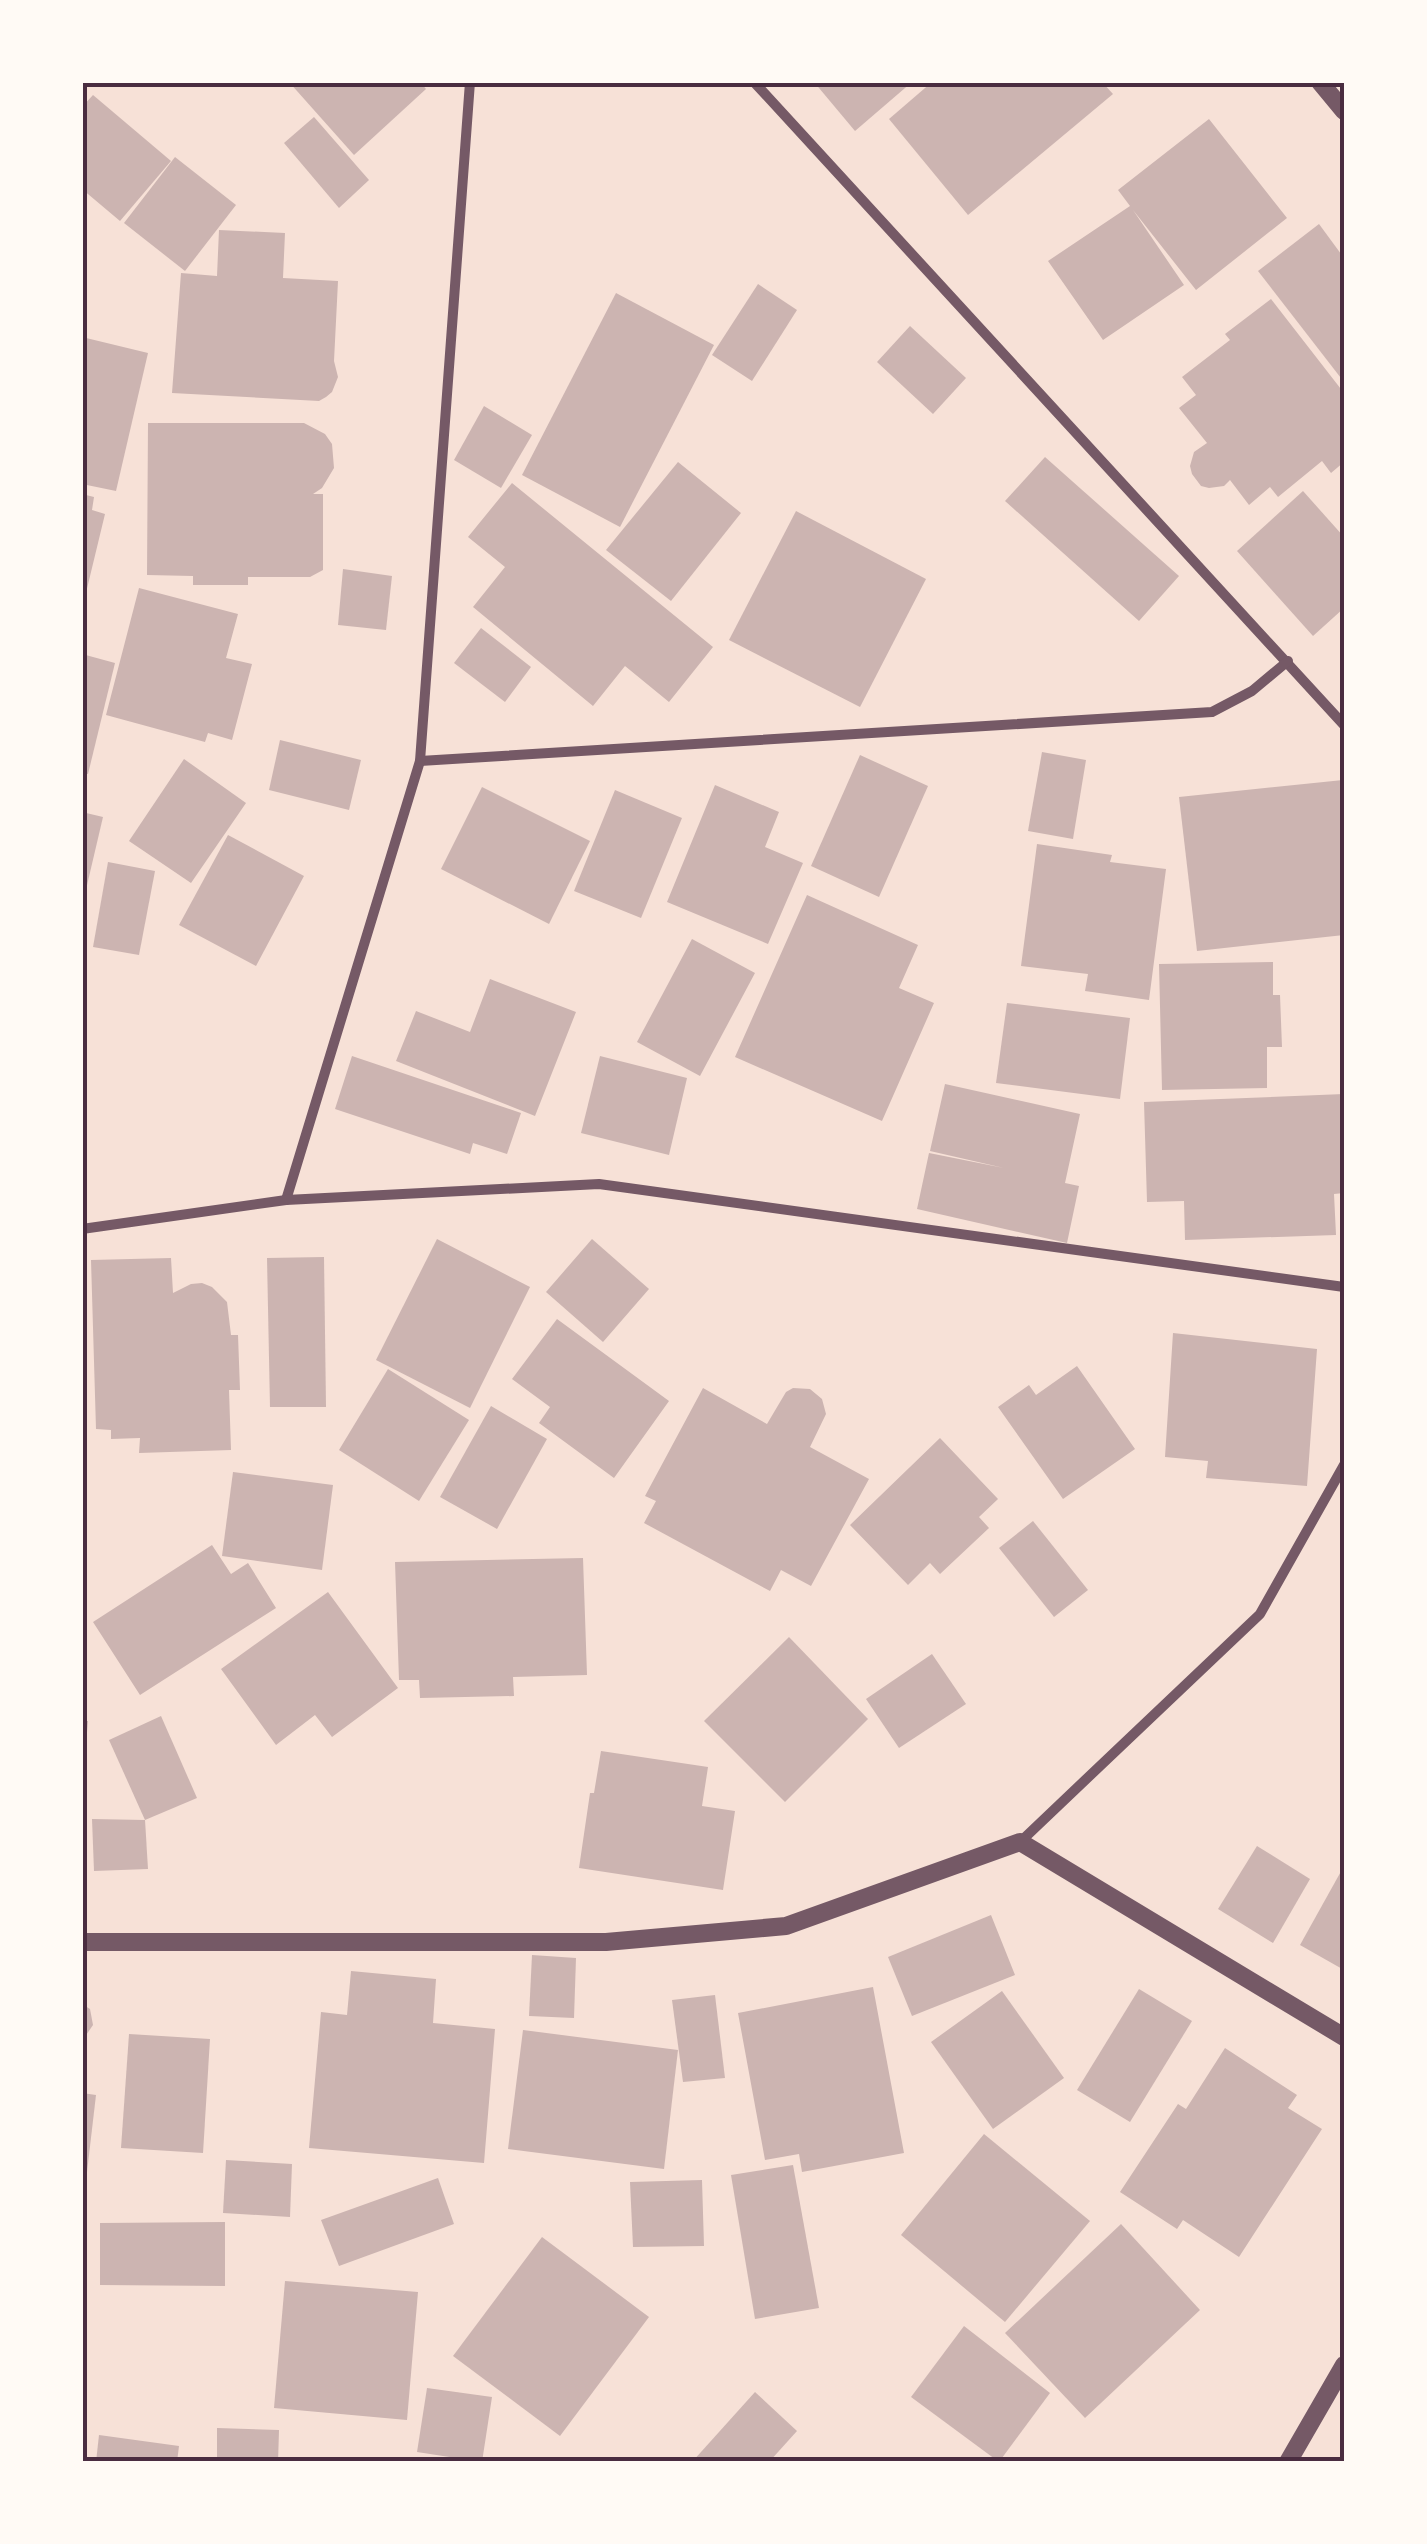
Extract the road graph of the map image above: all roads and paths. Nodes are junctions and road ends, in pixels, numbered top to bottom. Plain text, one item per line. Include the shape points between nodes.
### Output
1 (470, 82) edge
2 (754, 82) edge
3 (1320, 82) edge
4 (1344, 111) edge
5 (1288, 661) junction
6 (1344, 725) edge
7 (420, 762) junction
8 (286, 1200) junction
9 (82, 1229) edge
10 (1344, 1288) edge
11 (1344, 1464) edge
12 (1020, 1842) junction
13 (82, 1942) edge
14 (1344, 2037) edge
15 (1344, 2365) edge
16 (1288, 2462) edge

1 - 7 street
2 - 5 street
3 - 4 street
5 - 6 street
5 - 7 street via 1212,712
7 - 8 street
8 - 9 street
8 - 10 street via 599,1184
11 - 12 street via 1260,1614
12 - 13 street via 786,1926 606,1942
12 - 14 street
15 - 16 street

